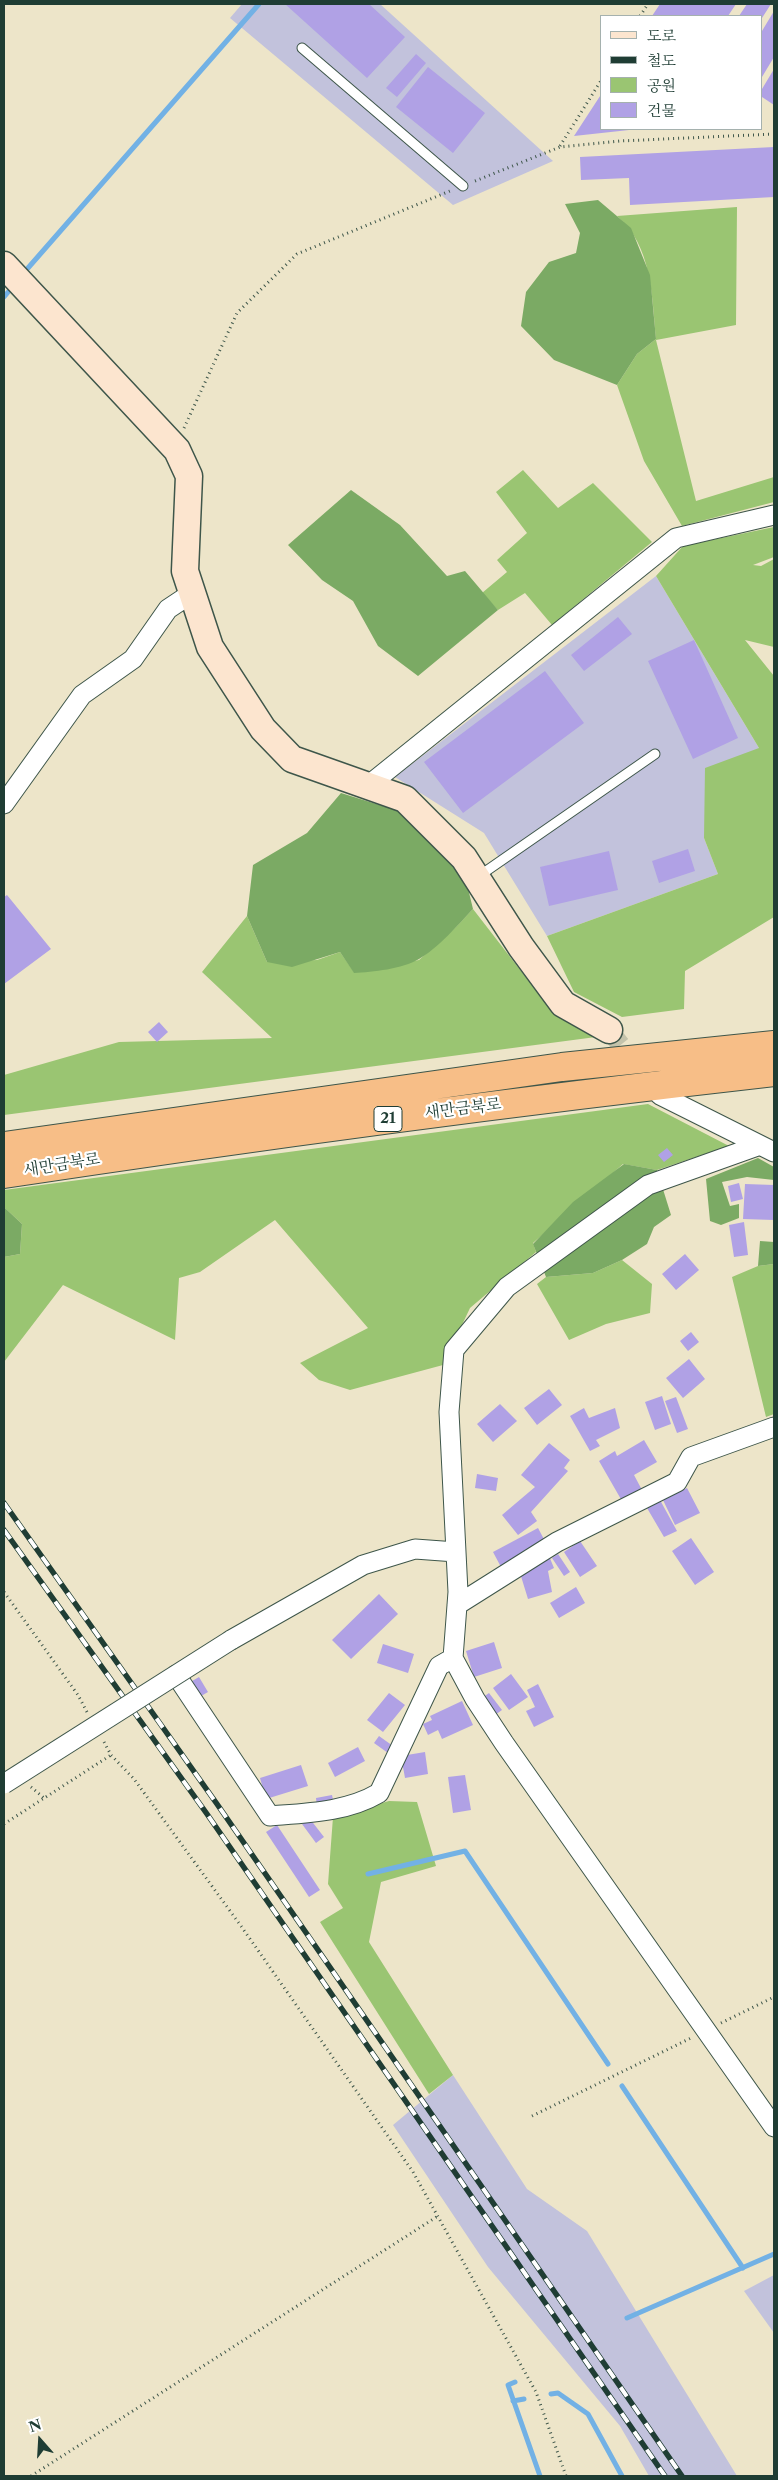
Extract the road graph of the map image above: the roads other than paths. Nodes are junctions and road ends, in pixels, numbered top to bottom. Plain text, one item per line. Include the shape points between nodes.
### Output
1 (302, 48) dead end
2 (463, 186) road end
3 (4, 265) edge
4 (774, 515) edge
5 (192, 593) junction
6 (655, 754) dead end
7 (369, 785) junction
8 (4, 804) edge
9 (477, 878) junction
10 (609, 1030) tunnel mouth
11 (774, 1045) edge
12 (774, 1072) edge
13 (660, 1095) tunnel mouth
14 (4, 1146) edge
15 (767, 1148) edge
16 (4, 1174) edge
17 (774, 1427) edge
18 (456, 1552) junction
19 (457, 1605) junction
20 (453, 1658) junction
21 (176, 1675) junction
22 (4, 1784) edge
23 (774, 2127) edge

1 - 2 lane
3 - 5 street via 177,450 189,476 185,571
4 - 7 street via 676,538
5 - 7 street via 210,647 263,729 292,759
5 - 8 street via 168,609 133,658 82,695
6 - 9 lane
7 - 9 street via 405,799 464,858
9 - 10 street via 521,947 563,1004
11 - 14 highway, 새만금북로 / 21 via 562,1067
12 - 16 highway, 새만금북로 / 21 via 263,1135
13 - 15 street
15 - 18 street via 648,1185 507,1287 454,1350 450,1412
17 - 19 street via 691,1457 677,1482 557,1542
18 - 19 street
18 - 21 street, bridge via 415,1549 363,1565
19 - 20 street
20 - 21 street via 439,1666 379,1793 366,1801 318,1812 270,1816
20 - 23 street via 504,1743
21 - 22 street, bridge

